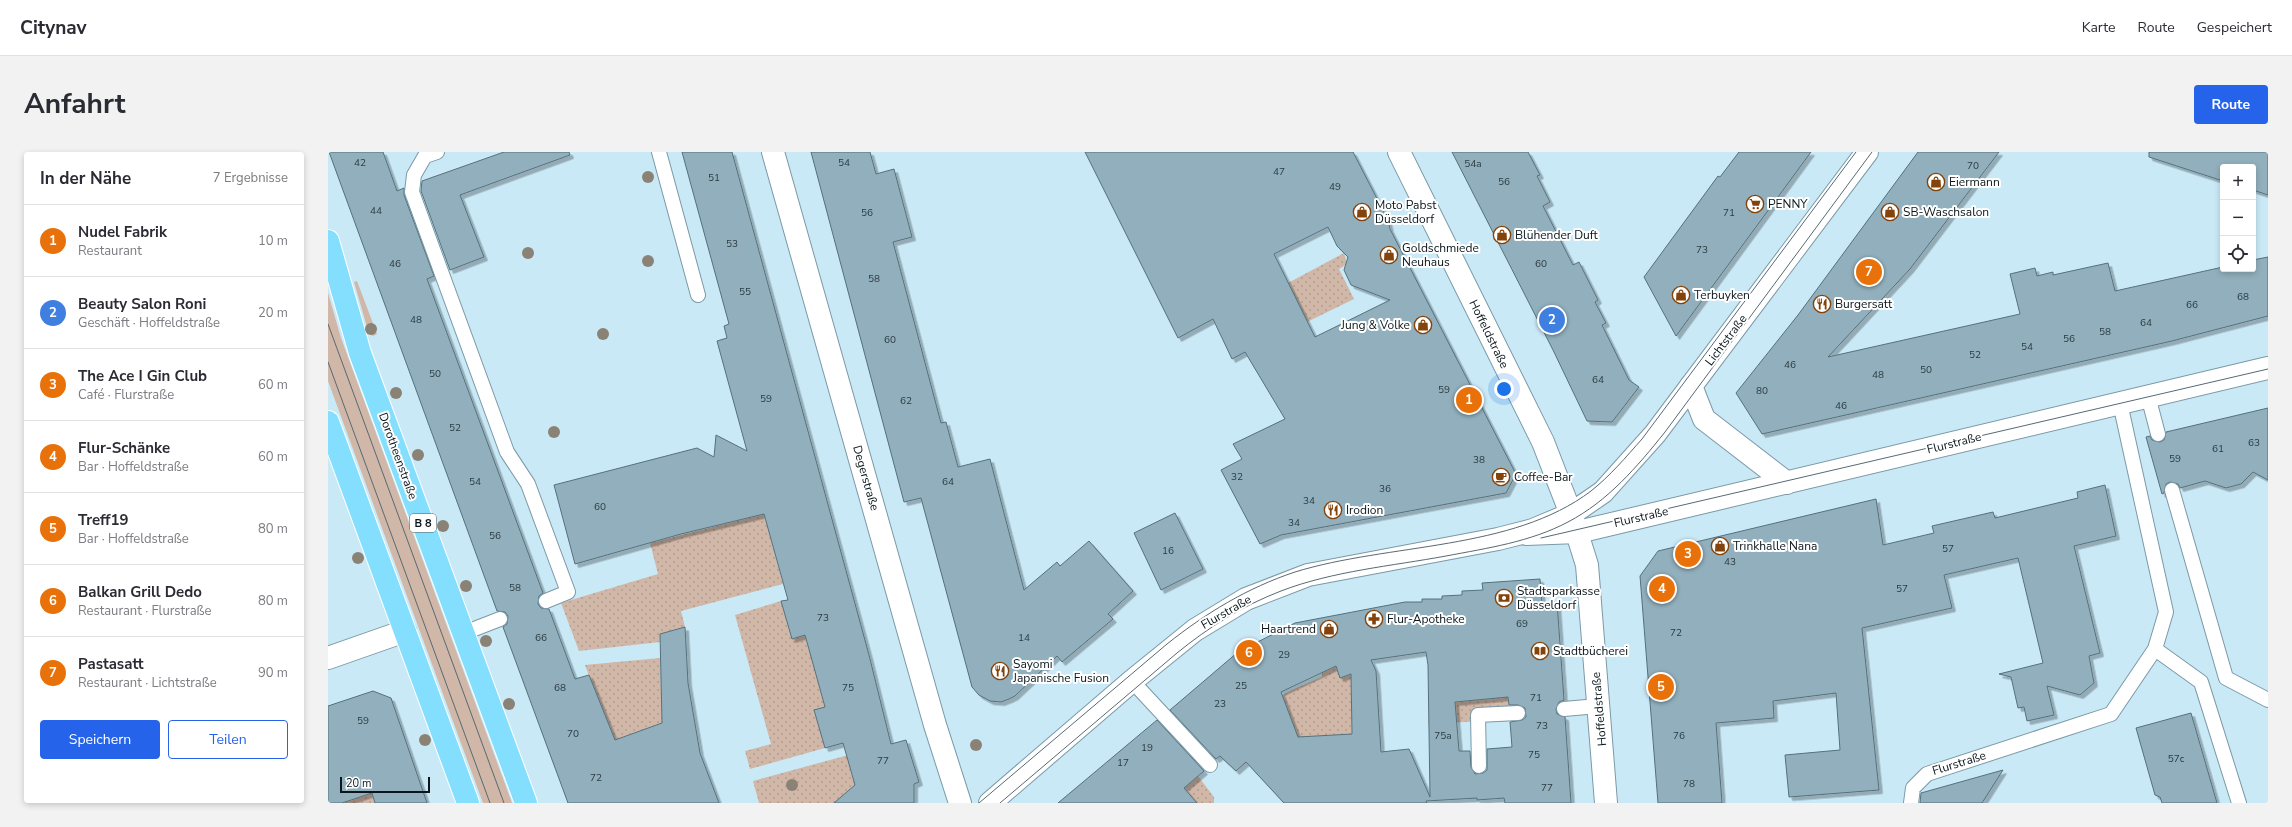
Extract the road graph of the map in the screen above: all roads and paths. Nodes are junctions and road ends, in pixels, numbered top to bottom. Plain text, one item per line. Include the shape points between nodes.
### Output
1 (437, 152) edge
2 (659, 152) edge
3 (774, 152) edge
4 (1399, 152) edge
5 (1867, 152) edge
6 (328, 241) edge
7 (698, 295) dead end
8 (2268, 368) edge
9 (1691, 386) junction
10 (2148, 396) junction
11 (2120, 403) junction
12 (328, 422) edge
13 (2158, 434) dead end
14 (1787, 484) junction
15 (2172, 490) dead end
16 (1574, 523) junction
17 (546, 601) dead end
18 (500, 619) dead end
19 (405, 631) junction
20 (464, 633) junction
21 (2155, 649) junction
22 (328, 658) edge
23 (1132, 681) junction
24 (2268, 700) edge
25 (1598, 706) junction
26 (1564, 708) dead end
27 (1518, 713) dead end
28 (1210, 765) dead end
29 (1479, 766) dead end
30 (468, 803) edge
31 (526, 803) edge
32 (960, 803) edge
33 (990, 803) edge
34 (1606, 803) edge
35 (1911, 803) edge
36 (2239, 803) edge

1 - 17 lane via 425,156 414,175 412,192 507,452 528,484 568,592
2 - 7 lane
3 - 32 street, Degerstraße via 935,725
4 - 16 street, Hoffeldstraße via 1542,442
5 - 9 street, Lichtstraße
6 - 20 main road, Dorotheenstraße / B 8 via 360,353
8 - 10 street, Flurstraße
9 - 14 street via 1704,419
9 - 16 street, Lichtstraße via 1634,460
10 - 11 street, Flurstraße
10 - 13 lane
11 - 14 street, Flurstraße
11 - 21 lane, Flurstraße via 2166,612
12 - 19 main road
14 - 16 street, Flurstraße
15 - 24 lane via 2226,678
16 - 23 street, Flurstraße via 1308,575 1278,585 1246,599 1195,630
16 - 25 street, Hoffeldstraße via 1587,565
18 - 20 lane
19 - 22 street
19 - 30 main road
20 - 31 main road, Dorotheenstraße / B 8
21 - 35 lane, Flurstraße via 2111,714 1927,774 1913,788
21 - 36 lane via 2201,682
23 - 28 lane
23 - 33 street, Flurstraße
25 - 26 lane
25 - 34 street, Hoffeldstraße
27 - 29 lane via 1478,716

